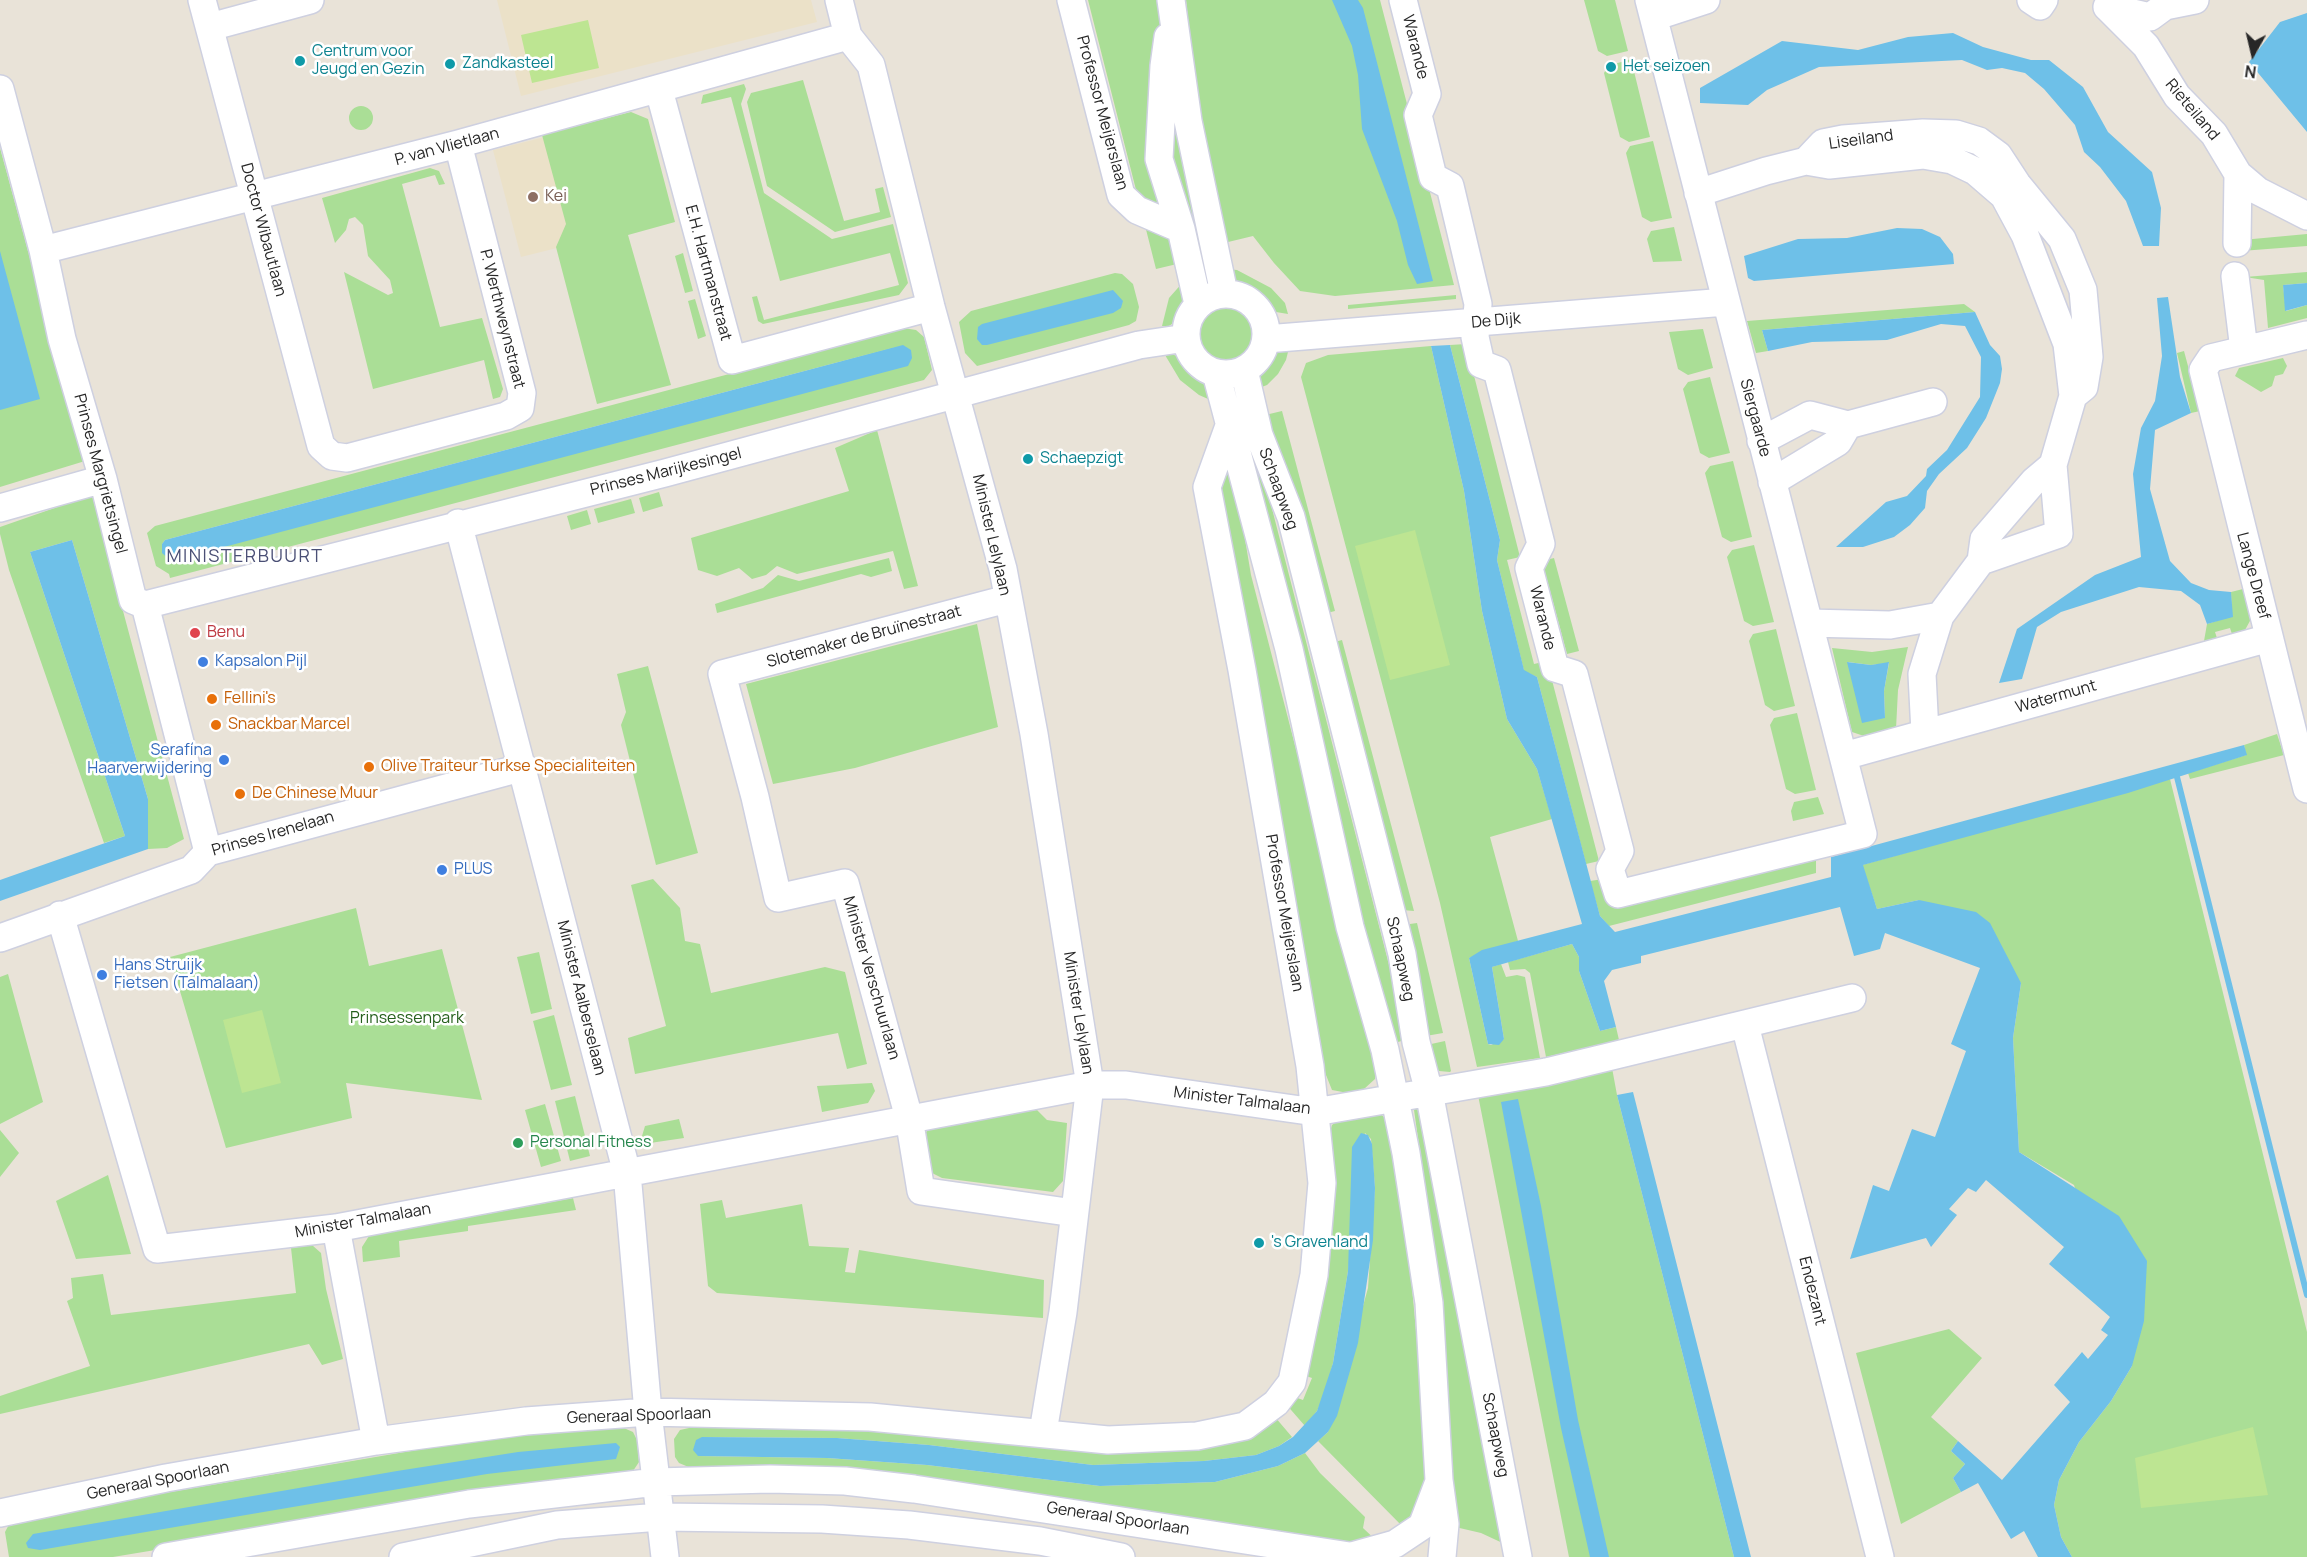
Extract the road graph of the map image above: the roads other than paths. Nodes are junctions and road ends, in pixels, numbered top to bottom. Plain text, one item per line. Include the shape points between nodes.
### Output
1 (202, 0) edge
2 (310, 0) edge
3 (839, 0) edge
4 (1071, 0) edge
5 (1404, 0) edge
6 (1706, 0) edge
7 (2031, 0) edge
8 (2044, 0) edge
9 (2195, 0) edge
10 (1171, 8) edge
11 (1652, 9) edge
12 (2150, 17) junction
13 (210, 27) junction
14 (848, 36) junction
15 (2146, 46) junction
16 (0, 89) edge
17 (659, 90) junction
18 (458, 144) junction
19 (2238, 174) junction
20 (2011, 190) junction
21 (1698, 193) junction
22 (254, 196) junction
23 (2307, 216) edge
24 (1181, 229) junction
25 (2237, 243) dead end
26 (43, 250) junction
27 (2235, 276) dead end
28 (1224, 293) junction
29 (1723, 293) junction
30 (1198, 304) junction
31 (932, 307) junction
32 (1478, 313) junction
33 (1265, 330) junction
34 (2307, 335) edge
35 (1186, 338) junction
36 (2244, 350) junction
37 (1244, 370) junction
38 (1216, 373) junction
39 (956, 396) junction
40 (2073, 396) junction
41 (1933, 402) dead end
42 (1230, 423) junction
43 (1848, 425) junction
44 (1761, 441) junction
45 (332, 456) joint
46 (2053, 465) junction
47 (103, 479) junction
48 (1772, 482) junction
49 (0, 508) edge
50 (458, 524) junction
51 (1981, 561) junction
52 (1007, 599) junction
53 (145, 605) junction
54 (1940, 616) junction
55 (1809, 623) junction
56 (2269, 638) junction
57 (722, 674) joint
58 (1925, 734) junction
59 (1844, 756) junction
60 (524, 767) junction
61 (2307, 789) edge
62 (1863, 834) joint
63 (208, 852) junction
64 (60, 915) junction
65 (0, 938) edge
66 (1852, 998) dead end
67 (1745, 1025) junction
68 (1090, 1085) junction
69 (1429, 1092) junction
70 (1395, 1097) junction
71 (1315, 1112) junction
72 (909, 1118) junction
73 (627, 1173) junction
74 (1074, 1213) junction
75 (336, 1228) junction
76 (1276, 1403) joint
77 (648, 1412) junction
78 (1042, 1432) junction
79 (376, 1441) junction
80 (1439, 1480) junction
81 (656, 1482) junction
82 (0, 1513) edge
83 (660, 1517) junction
84 (1352, 1556) edge
85 (166, 1557) edge
86 (403, 1557) edge
87 (666, 1557) edge
88 (1121, 1557) edge
89 (1356, 1557) edge
90 (1442, 1557) edge
91 (1518, 1557) edge
92 (1880, 1557) edge

1 - 13 street, Doctor Wibautlaan
2 - 13 street
3 - 14 street, Minister Lelylaan
4 - 24 street, Professor Meijerslaan via 1121,195 1137,210
5 - 32 street, Warande via 1427,94 1418,115 1433,177 1450,186
6 - 11 street
7 - 8 street via 2040,6
9 - 12 street via 2165,6
10 - 24 street via 1159,159
10 - 28 street via 1188,120
11 - 21 street, Siergaarde
12 - 15 street
12 - 15 street, Rieteiland via 2107,7
13 - 22 street, Doctor Wibautlaan
14 - 17 street, P. van Vlietlaan
14 - 31 street, Minister Lelylaan via 872,65
15 - 19 street, Rieteiland via 2177,96 2214,134
16 - 26 street, Prinses Margrietsingel
17 - 18 street, P. van Vlietlaan
17 - 31 street, E.H. Hartmanstraat via 732,360
18 - 22 street, P. van Vlietlaan
18 - 45 street, P. Werthweynstraat via 522,393 520,408 507,417 347,458
19 - 23 street, Rieteiland via 2258,191
19 - 25 street
20 - 21 street, Liseiland via 1923,144 1829,165 1806,161
20 - 40 street, Liseiland via 2067,344
20 - 40 street, Liseiland via 2062,239 2083,290 2089,357 2084,387
21 - 29 street, Siergaarde
22 - 26 street, P. van Vlietlaan
22 - 45 street, Doctor Wibautlaan via 321,446
24 - 30 street
26 - 47 street, Prinses Margrietsingel via 62,339
27 - 36 street
28 - 30 street
28 - 33 street via 1249,301
29 - 32 street, De Dijk
29 - 44 street, Siergaarde
30 - 35 street via 1187,323
31 - 39 street, Minister Lelylaan
32 - 33 street, De Dijk
32 - 62 street, Warande via 1475,338 1481,364 1497,370 1541,544 1529,568 1555,668 1574,674 1620,851 1610,869 1618,894
33 - 37 street via 1261,354
34 - 36 street
35 - 38 street via 1198,363
35 - 39 street, Prinses Marijkesingel via 1139,345
36 - 56 street, Lange Dreef via 2211,358 2204,377
37 - 38 street
37 - 69 street, Schaapweg via 1259,435 1291,517 1402,954 1416,1042
38 - 42 street, Schaapweg
39 - 50 street, Prinses Marijkesingel
39 - 52 street, Minister Lelylaan via 1003,569
40 - 46 street
41 - 43 street
42 - 70 street, Schaapweg via 1291,660 1350,927
42 - 71 street, Professor Meijerslaan via 1207,487 1242,670
43 - 44 street via 1809,415
43 - 48 street via 1838,442
44 - 48 street, Siergaarde
46 - 51 street via 1984,539
46 - 51 street via 2059,534
47 - 49 street
47 - 53 street, Prinses Margrietsingel via 133,600
48 - 55 street, Siergaarde
50 - 53 street, Prinses Marijkesingel
50 - 60 street, Minister Aalberselaan
51 - 54 street
52 - 57 street, Slotemaker de Bruïnestraat
52 - 68 street, Minister Lelylaan via 1034,734
53 - 63 street, Prinses Margrietsingel
54 - 55 street via 1890,625
54 - 58 street via 1922,674
55 - 59 street, Siergaarde
56 - 58 street, Watermunt
56 - 61 street, Lange Dreef
57 - 72 street, Minister Verschuurlaan via 778,898 844,884
58 - 59 street, Watermunt
59 - 62 street, Siergaarde
60 - 63 street, Prinses Irenelaan
60 - 73 street, Minister Aalberselaan
63 - 64 street, Prinses Irenelaan via 191,870
64 - 65 street, Prinses Irenelaan
64 - 75 street, Minister Talmalaan via 157,1249
66 - 67 street
67 - 69 street via 1546,1072
67 - 92 street, Endezant
68 - 71 street, Minister Talmalaan via 1125,1085
68 - 72 street, Minister Talmalaan
68 - 74 street
69 - 70 street, Minister Talmalaan
69 - 91 street, Schaapweg
70 - 71 street, Minister Talmalaan
70 - 80 street, Schaapweg via 1429,1303
71 - 76 street, Professor Meijerslaan via 1322,1183 1314,1275 1292,1382
72 - 73 street, Minister Talmalaan
72 - 74 street via 921,1191
73 - 75 street, Minister Talmalaan
73 - 77 street, Minister Aalberselaan
74 - 78 street via 1063,1312
75 - 79 street
76 - 78 street, Generaal Spoorlaan via 1245,1426 1197,1436 1108,1440
77 - 78 street, Generaal Spoorlaan via 870,1417
77 - 79 street, Generaal Spoorlaan via 526,1421
77 - 81 street, Minister Aalberselaan
79 - 82 street, Generaal Spoorlaan via 166,1478
80 - 84 street, Schaapweg via 1422,1526 1395,1544
80 - 90 street, Schaapweg via 1445,1524
81 - 83 street, Minister Aalberselaan
81 - 84 street, Generaal Spoorlaan via 857,1482
81 - 85 street, Generaal Spoorlaan via 469,1503
83 - 86 street, Generaal Spoorlaan via 556,1525
83 - 87 street, Minister Aalberselaan
83 - 88 street, Generaal Spoorlaan via 822,1519 909,1525 1040,1541
84 - 89 street, Generaal Spoorlaan

